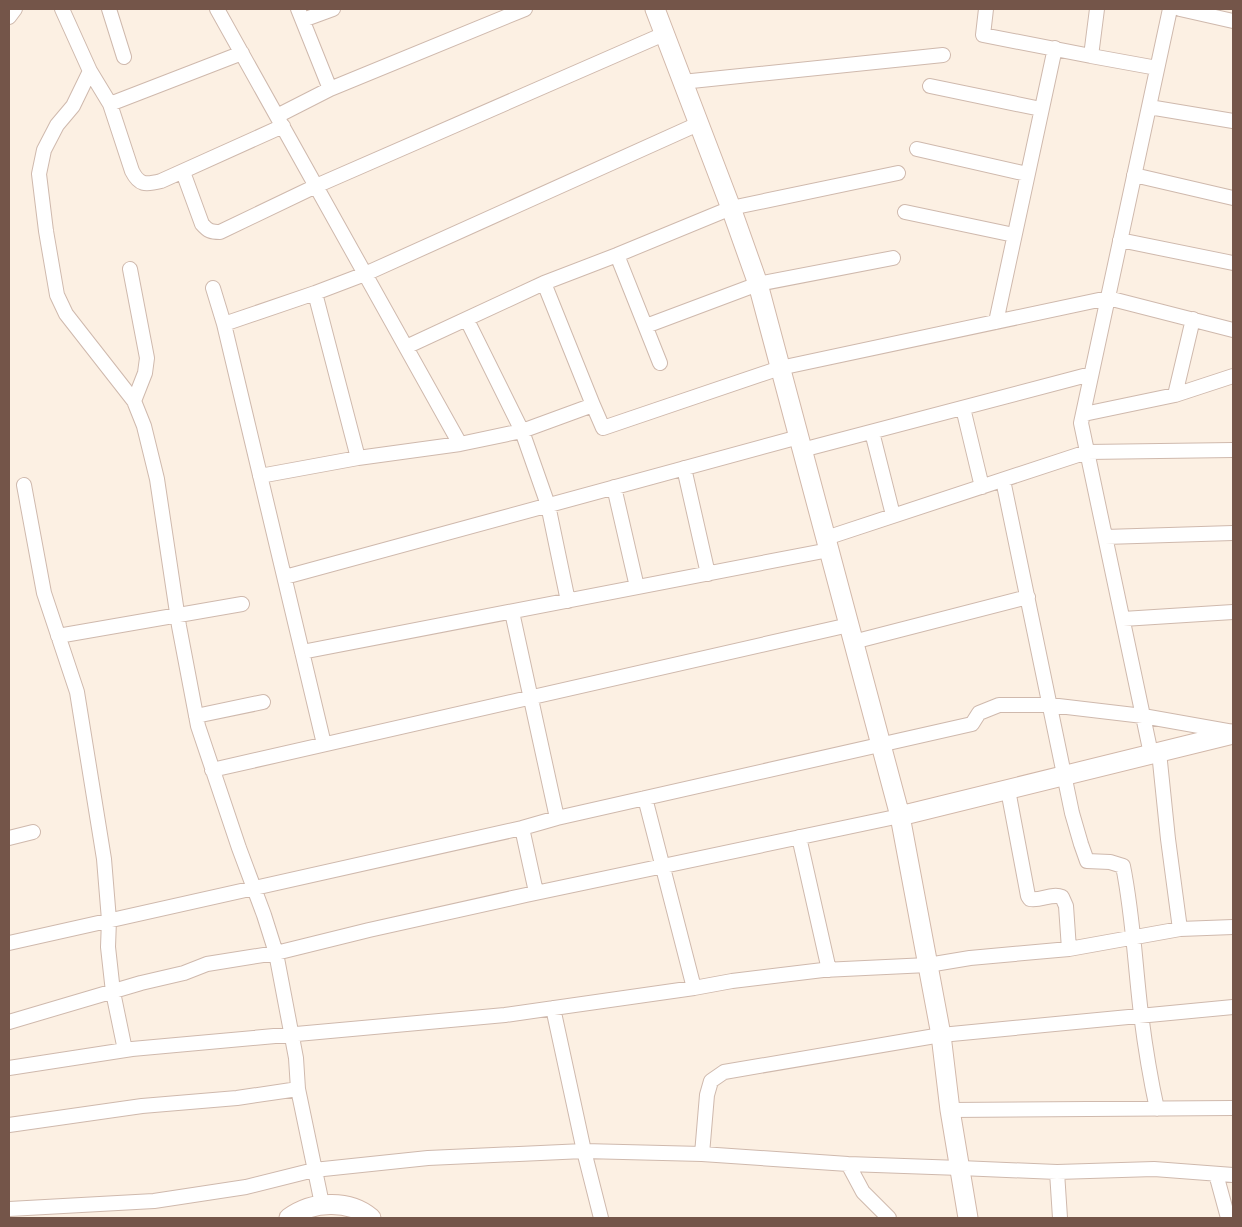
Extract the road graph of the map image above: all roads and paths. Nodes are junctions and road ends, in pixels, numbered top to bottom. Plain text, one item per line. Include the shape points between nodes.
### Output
1 (62, 9) edge
2 (108, 9) edge
3 (218, 9) edge
4 (333, 9) edge
5 (525, 9) edge
6 (655, 9) edge
7 (986, 9) edge
8 (1097, 9) edge
9 (1170, 9) edge
10 (1180, 9) edge
11 (300, 15) edge
12 (1233, 21) edge
13 (664, 34) junction
14 (1055, 48) junction
15 (242, 53) junction
16 (944, 55) dead end
17 (1092, 56) junction
18 (124, 57) dead end
19 (1157, 68) junction
20 (90, 71) junction
21 (682, 82) junction
22 (930, 86) dead end
23 (330, 88) junction
24 (110, 104) junction
25 (1149, 107) junction
26 (1041, 109) junction
27 (1233, 120) edge
28 (280, 121) junction
29 (698, 124) junction
30 (917, 150) dead end
31 (183, 172) junction
32 (898, 174) dead end
33 (1027, 174) junction
34 (1134, 175) junction
35 (316, 186) junction
36 (1233, 198) edge
37 (731, 208) junction
38 (905, 212) dead end
39 (1014, 235) junction
40 (1120, 240) junction
41 (617, 255) junction
42 (893, 258) dead end
43 (1233, 263) edge
44 (130, 269) dead end
45 (365, 274) junction
46 (544, 283) junction
47 (758, 284) junction
48 (213, 288) dead end
49 (315, 293) junction
50 (1108, 298) junction
51 (467, 320) junction
52 (1193, 320) junction
53 (996, 322) junction
54 (224, 324) junction
55 (646, 326) junction
56 (1233, 330) edge
57 (406, 347) junction
58 (660, 363) dead end
59 (780, 368) junction
60 (1091, 374) junction
61 (1233, 376) edge
62 (1175, 395) junction
63 (134, 401) junction
64 (593, 406) junction
65 (964, 408) junction
66 (1084, 414) junction
67 (522, 431) junction
68 (872, 432) junction
69 (800, 443) junction
70 (460, 444) junction
71 (1233, 450) edge
72 (1087, 452) junction
73 (358, 458) junction
74 (684, 468) junction
75 (260, 476) junction
76 (1003, 480) junction
77 (24, 485) dead end
78 (614, 487) junction
79 (982, 487) junction
80 (548, 505) junction
81 (893, 515) junction
82 (1233, 533) edge
83 (1105, 537) junction
84 (827, 544) junction
85 (708, 574) junction
86 (284, 578) junction
87 (637, 587) junction
88 (1028, 597) junction
89 (568, 601) junction
90 (242, 604) dead end
91 (512, 612) junction
92 (1233, 612) edge
93 (178, 616) junction
94 (1122, 619) junction
95 (851, 634) junction
96 (58, 636) junction
97 (302, 652) junction
98 (531, 698) junction
99 (263, 702) dead end
100 (1050, 705) junction
101 (196, 716) junction
102 (1143, 716) junction
103 (1233, 733) edge
104 (324, 744) junction
105 (881, 745) junction
106 (1155, 753) junction
107 (212, 770) junction
108 (1065, 776) junction
109 (1008, 790) junction
110 (645, 798) junction
111 (900, 816) junction
112 (557, 818) junction
113 (522, 828) junction
114 (32, 832) dead end
115 (799, 837) junction
116 (9, 838) edge
117 (663, 866) junction
118 (254, 887) junction
119 (536, 892) junction
120 (109, 920) junction
121 (1233, 927) edge
122 (1180, 929) junction
123 (1133, 938) junction
124 (9, 943) edge
125 (1069, 949) junction
126 (276, 953) junction
127 (928, 965) junction
128 (829, 970) junction
129 (694, 988) junction
130 (113, 992) junction
131 (1233, 1007) edge
132 (552, 1008) junction
133 (1141, 1015) junction
134 (9, 1022) edge
135 (291, 1035) junction
136 (941, 1035) junction
137 (124, 1050) junction
138 (9, 1068) edge
139 (298, 1090) junction
140 (1233, 1108) edge
141 (1157, 1109) junction
142 (950, 1110) junction
143 (9, 1125) edge
144 (584, 1150) junction
145 (702, 1154) junction
146 (848, 1164) junction
147 (960, 1168) junction
148 (314, 1170) junction
149 (1057, 1172) junction
150 (1216, 1174) junction
151 (1233, 1175) edge
152 (322, 1204) junction
153 (9, 1209) edge
154 (289, 1218) edge
155 (371, 1218) edge
156 (601, 1218) edge
157 (889, 1218) edge
158 (968, 1218) edge
159 (1060, 1218) edge
160 (1228, 1218) edge

1 - 20 street
2 - 18 street
3 - 15 street
4 - 11 street
5 - 23 street
6 - 13 street
7 - 14 street via 982,35
8 - 17 street
9 - 19 street
10 - 12 street
11 - 23 street
13 - 21 street
13 - 35 street
14 - 17 street
14 - 26 street
15 - 24 street
15 - 28 street
16 - 21 street
17 - 19 street
19 - 25 street
20 - 24 street
20 - 63 street via 73,106 57,125 44,150 39,174 46,231 57,295 66,314
21 - 29 street
22 - 26 street
23 - 28 street
24 - 31 street via 137,180 150,184
25 - 27 street
25 - 34 street
26 - 33 street
28 - 31 street
28 - 35 street
29 - 37 street
29 - 45 street
30 - 33 street
31 - 35 street via 202,224 213,232 220,232
32 - 37 street
33 - 39 street
34 - 36 street
34 - 40 street
35 - 45 street
37 - 41 street
37 - 47 street
38 - 39 street
39 - 53 street
40 - 43 street
40 - 50 street
41 - 46 street
41 - 55 street
42 - 47 street
44 - 63 street via 147,358
45 - 49 street
45 - 57 street
46 - 51 street
46 - 64 street
47 - 55 street
47 - 59 street
48 - 54 street
49 - 54 street
49 - 73 street
50 - 52 street
50 - 53 street
50 - 60 street
51 - 57 street
51 - 67 street
52 - 56 street
52 - 62 street
53 - 59 street
54 - 75 street
55 - 58 street
57 - 70 street
59 - 64 street via 603,428
59 - 69 street
60 - 65 street
60 - 66 street
61 - 62 street
62 - 66 street
63 - 93 street via 144,426 157,479
64 - 67 street
65 - 68 street
65 - 79 street
66 - 72 street via 1081,423
67 - 70 street
67 - 80 street
68 - 69 street
68 - 81 street
69 - 74 street
69 - 84 street
70 - 73 street
71 - 72 street
72 - 76 street
72 - 83 street
73 - 75 street
74 - 78 street
74 - 85 street
75 - 86 street
76 - 79 street
76 - 88 street
77 - 96 street via 44,592
78 - 80 street
78 - 87 street
79 - 81 street
80 - 86 street
80 - 89 street
81 - 84 street
82 - 83 street
83 - 94 street
84 - 85 street
84 - 95 street
85 - 87 street
86 - 97 street
87 - 89 street
88 - 95 street
88 - 100 street
89 - 91 street
90 - 93 street
91 - 97 street
91 - 98 street
92 - 94 street
93 - 96 street
93 - 101 street
94 - 102 street
95 - 98 street
95 - 105 street
96 - 120 street via 77,692 104,859
97 - 104 street
98 - 104 street
98 - 112 street
99 - 101 street
100 - 102 street
100 - 105 street via 999,705 979,713 972,724
100 - 108 street
101 - 107 street
102 - 103 street
102 - 106 street
103 - 106 street
104 - 107 street
105 - 110 street
105 - 111 street
106 - 108 street
106 - 122 street
107 - 118 street
108 - 109 street
108 - 123 street via 1080,844 1087,861 1123,866
109 - 111 street
109 - 125 street via 1028,896 1034,900 1056,895 1062,897 1066,906
110 - 112 street
110 - 117 street
111 - 115 street
111 - 127 street
112 - 113 street
113 - 118 street
113 - 119 street
114 - 116 street
115 - 117 street
115 - 128 street
117 - 119 street
117 - 129 street
118 - 120 street
118 - 126 street
119 - 126 street
120 - 124 street
120 - 130 street
121 - 122 street
122 - 123 street
123 - 125 street
123 - 133 street
125 - 127 street
126 - 130 street via 208,964
126 - 135 street
127 - 128 street
127 - 136 street
128 - 129 street
129 - 132 street
130 - 134 street
130 - 137 street
131 - 133 street
132 - 135 street
132 - 144 street
133 - 136 street
133 - 141 street
135 - 137 street
135 - 139 street
136 - 142 street
136 - 145 street via 724,1072 712,1081 706,1095
137 - 138 street
139 - 143 street via 142,1106
139 - 148 street
140 - 141 street
141 - 142 street
142 - 147 street
144 - 145 street
144 - 148 street via 449,1156
144 - 156 street
145 - 146 street
146 - 147 street
146 - 157 street via 863,1192
147 - 149 street
147 - 158 street
148 - 152 street
148 - 153 street via 246,1187 154,1201
149 - 150 street via 1154,1169
149 - 159 street
150 - 151 street
150 - 160 street
152 - 154 street via 298,1211
152 - 155 street via 346,1206

